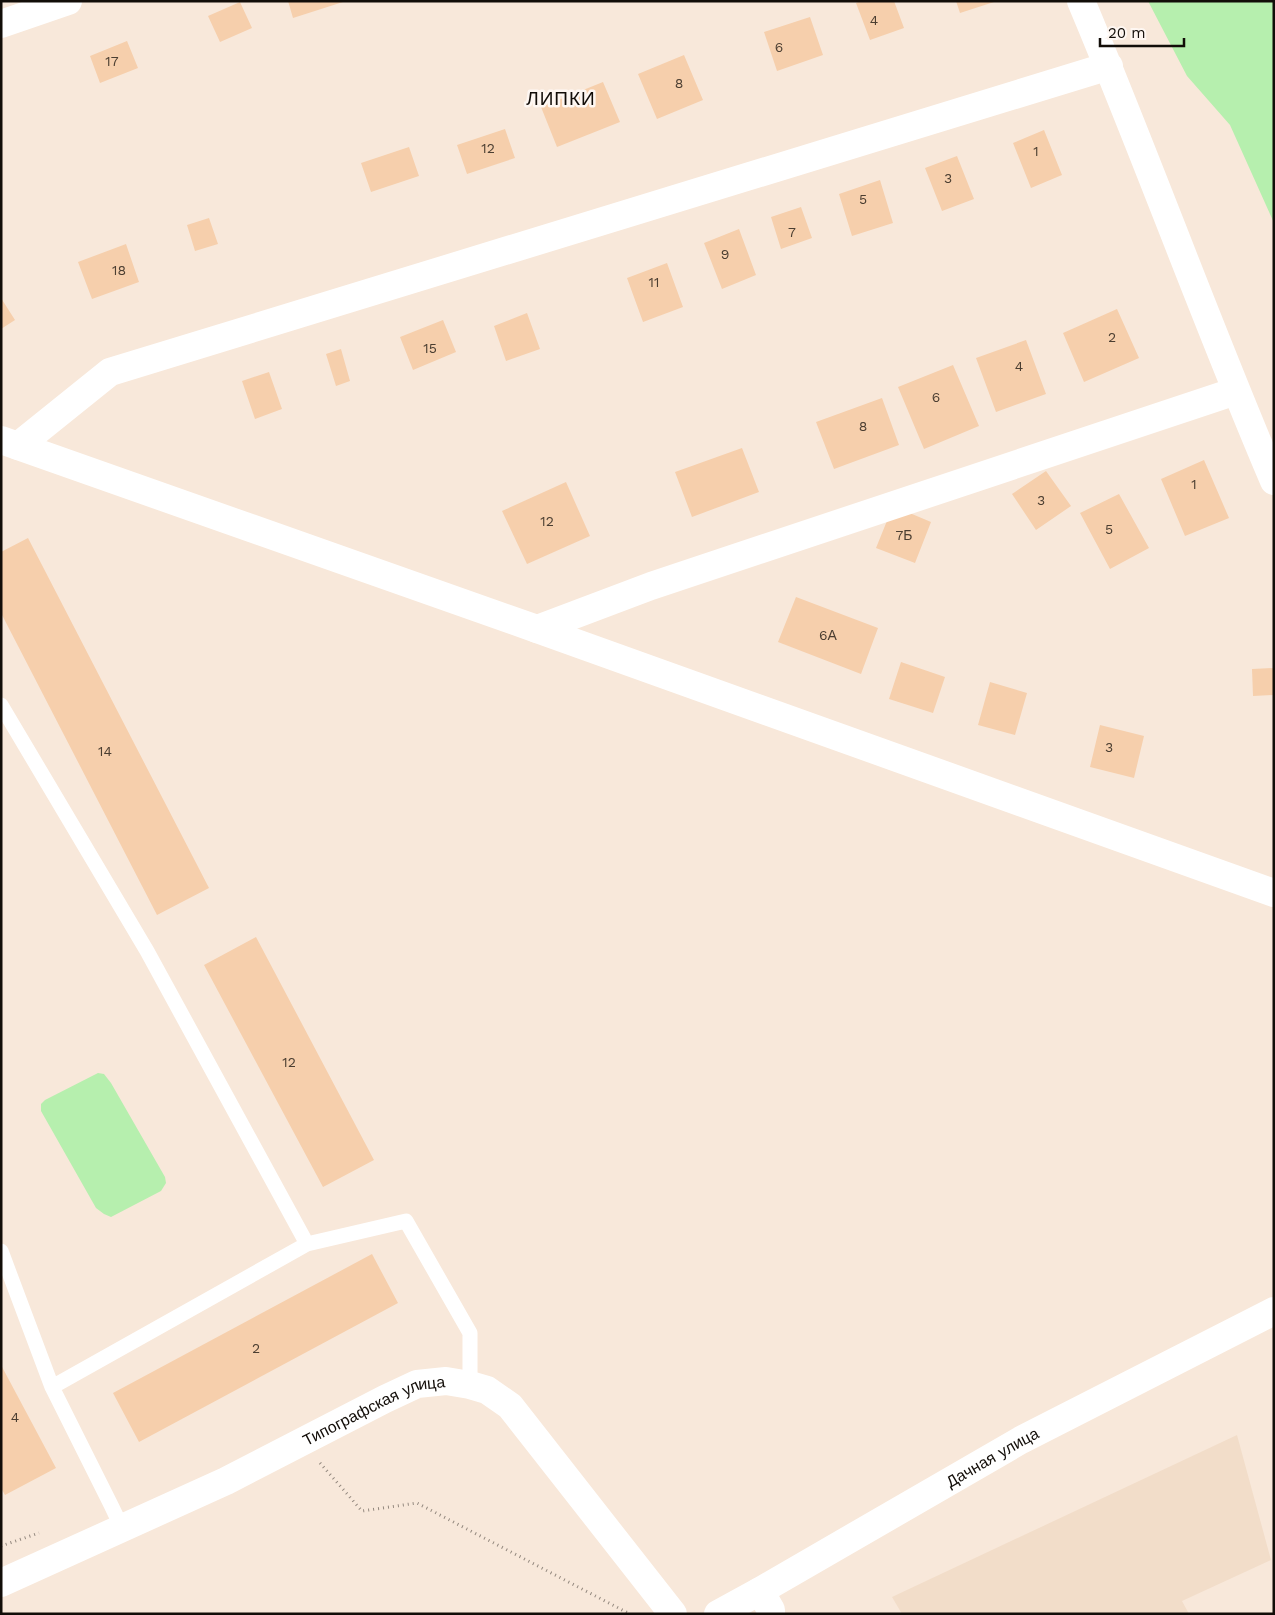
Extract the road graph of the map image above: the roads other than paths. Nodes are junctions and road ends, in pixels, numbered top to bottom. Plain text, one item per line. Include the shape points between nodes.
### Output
1 (68, 1) edge
2 (1081, 1) edge
3 (1, 24) edge
4 (1109, 66) junction
5 (1236, 391) junction
6 (9, 443) edge
7 (1274, 481) edge
8 (537, 628) junction
9 (1, 705) edge
10 (1274, 893) edge
11 (307, 1244) junction
12 (1, 1251) edge
13 (1274, 1311) edge
14 (470, 1385) junction
15 (52, 1387) junction
16 (122, 1528) junction
17 (1, 1582) edge
18 (765, 1603) edge
19 (673, 1614) edge
20 (718, 1614) edge

1 - 3 street
2 - 4 street
4 - 5 street
4 - 6 street via 110,372
5 - 7 street
5 - 8 street via 651,586
6 - 8 street
8 - 10 street
9 - 11 lane via 147,951
11 - 14 lane via 406,1221 470,1333
11 - 15 lane
12 - 15 lane
13 - 18 street, Дачная улица via 1021,1440
14 - 16 street, Типографская улица via 446,1381 417,1384 226,1481
14 - 19 street, Типографская улица via 488,1390 510,1406
15 - 16 lane
16 - 17 street, Типографская улица
18 - 20 street, Дачная улица

